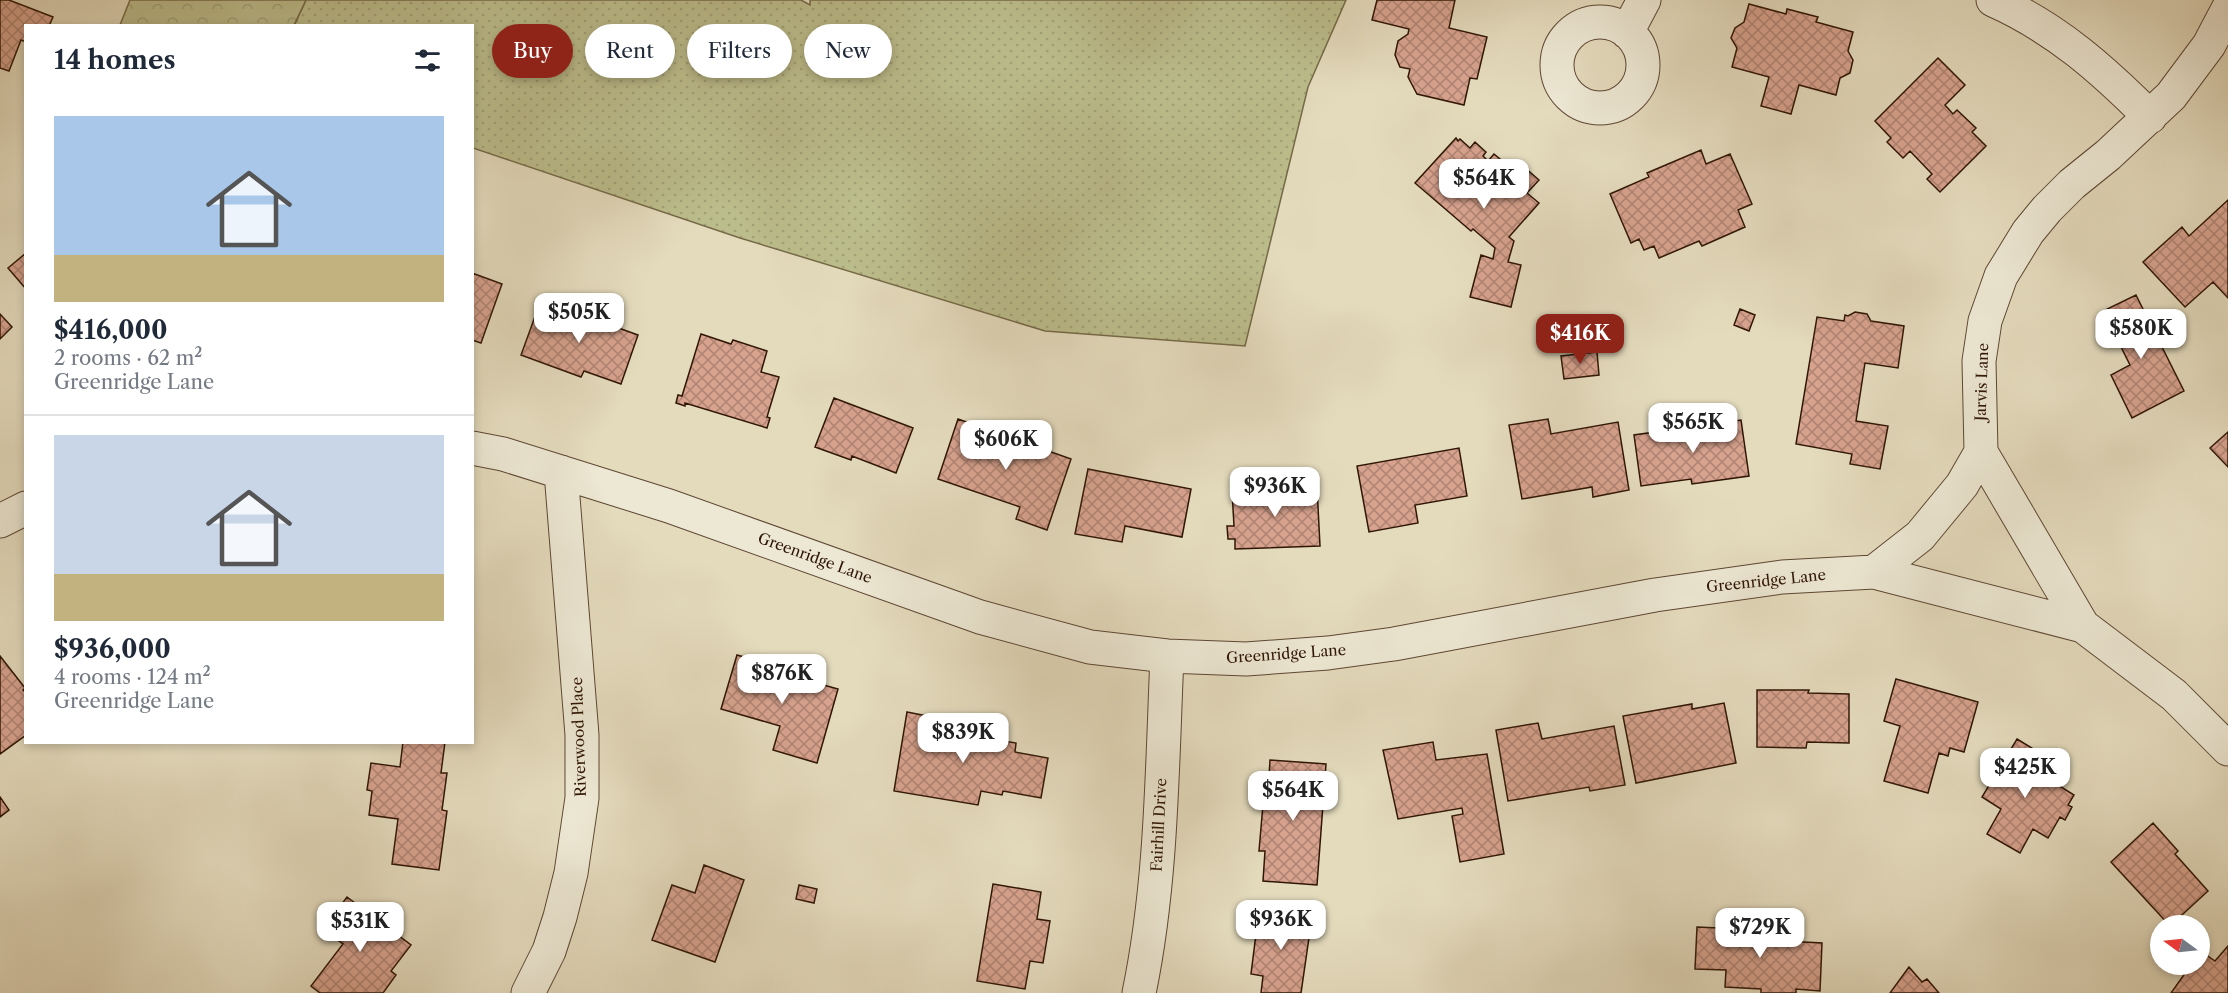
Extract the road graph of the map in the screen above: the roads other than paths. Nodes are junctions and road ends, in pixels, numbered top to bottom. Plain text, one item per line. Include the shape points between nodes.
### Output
1 (1644, 0) edge
2 (1993, 0) edge
3 (2228, 9) edge
4 (1627, 32) dead end
5 (2150, 117) junction
6 (474, 448) edge
7 (1980, 452) junction
8 (561, 472) junction
9 (24, 509) edge
10 (0, 521) edge
11 (1874, 572) junction
12 (2083, 626) junction
13 (1167, 656) junction
14 (2228, 749) edge
15 (528, 993) edge
16 (1139, 993) edge

1 - 4 street
2 - 5 street via 2084,54
3 - 5 street, Jarvis Lane via 2209,45
5 - 7 street, Jarvis Lane via 2047,209 2001,276 1985,321 1979,360
6 - 8 street, Greenridge Lane
7 - 11 street via 1962,485 1920,536
7 - 12 street
8 - 13 street, Greenridge Lane via 669,506 980,617 1090,647
8 - 15 street, Riverwood Place via 582,735 582,798 560,917 549,951
9 - 10 street
11 - 12 street, Greenridge Lane
11 - 13 street, Greenridge Lane via 1782,577 1654,595 1328,653 1246,659
12 - 14 street via 2174,694
13 - 16 street, Fairhill Drive via 1155,887

